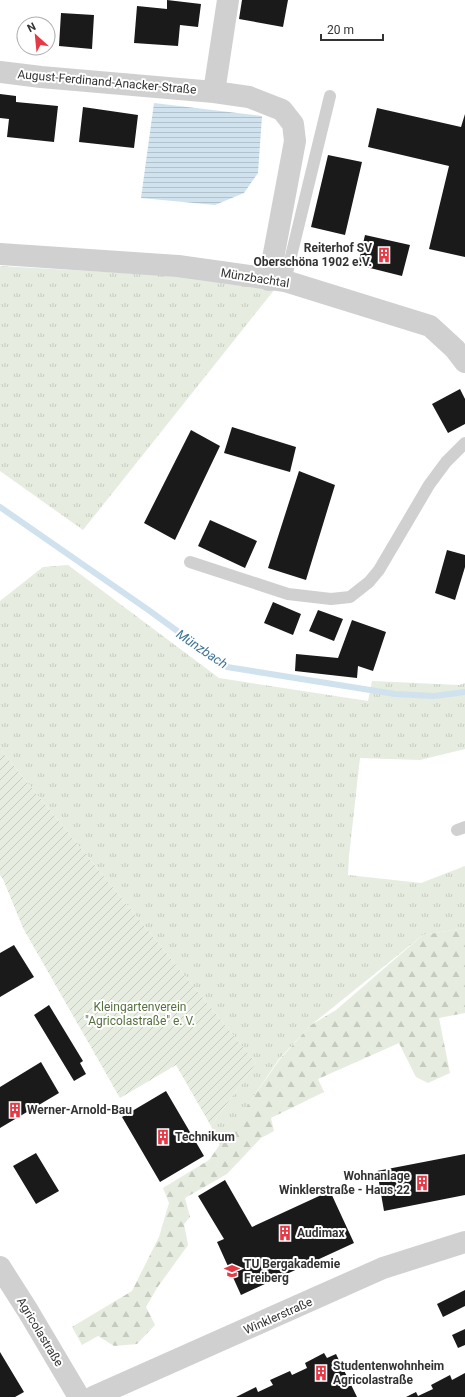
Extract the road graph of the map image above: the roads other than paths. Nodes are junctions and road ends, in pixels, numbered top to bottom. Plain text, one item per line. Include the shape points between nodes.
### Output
1 (228, 0) edge
2 (0, 72) edge
3 (214, 92) junction
4 (330, 96) dead end
5 (0, 254) edge
6 (277, 280) junction
7 (465, 362) edge
8 (465, 443) edge
9 (190, 562) dead end
10 (465, 1242) edge
11 (0, 1267) edge
12 (78, 1397) edge
13 (93, 1397) edge

1 - 3 street, August-Ferdinand-Anacker-Straße
2 - 3 street, August-Ferdinand-Anacker-Straße
3 - 6 street, August-Ferdinand-Anacker-Straße via 249,97 273,106 282,110 293,124 295,141
4 - 6 lane
5 - 6 street, Münzbachtal via 178,266
6 - 7 street, Münzbachtal via 430,326
8 - 9 lane via 446,462 429,485 379,570 350,597 331,599 288,594
10 - 13 street, Winklerstraße via 383,1268
11 - 12 street, Agricolastraße

